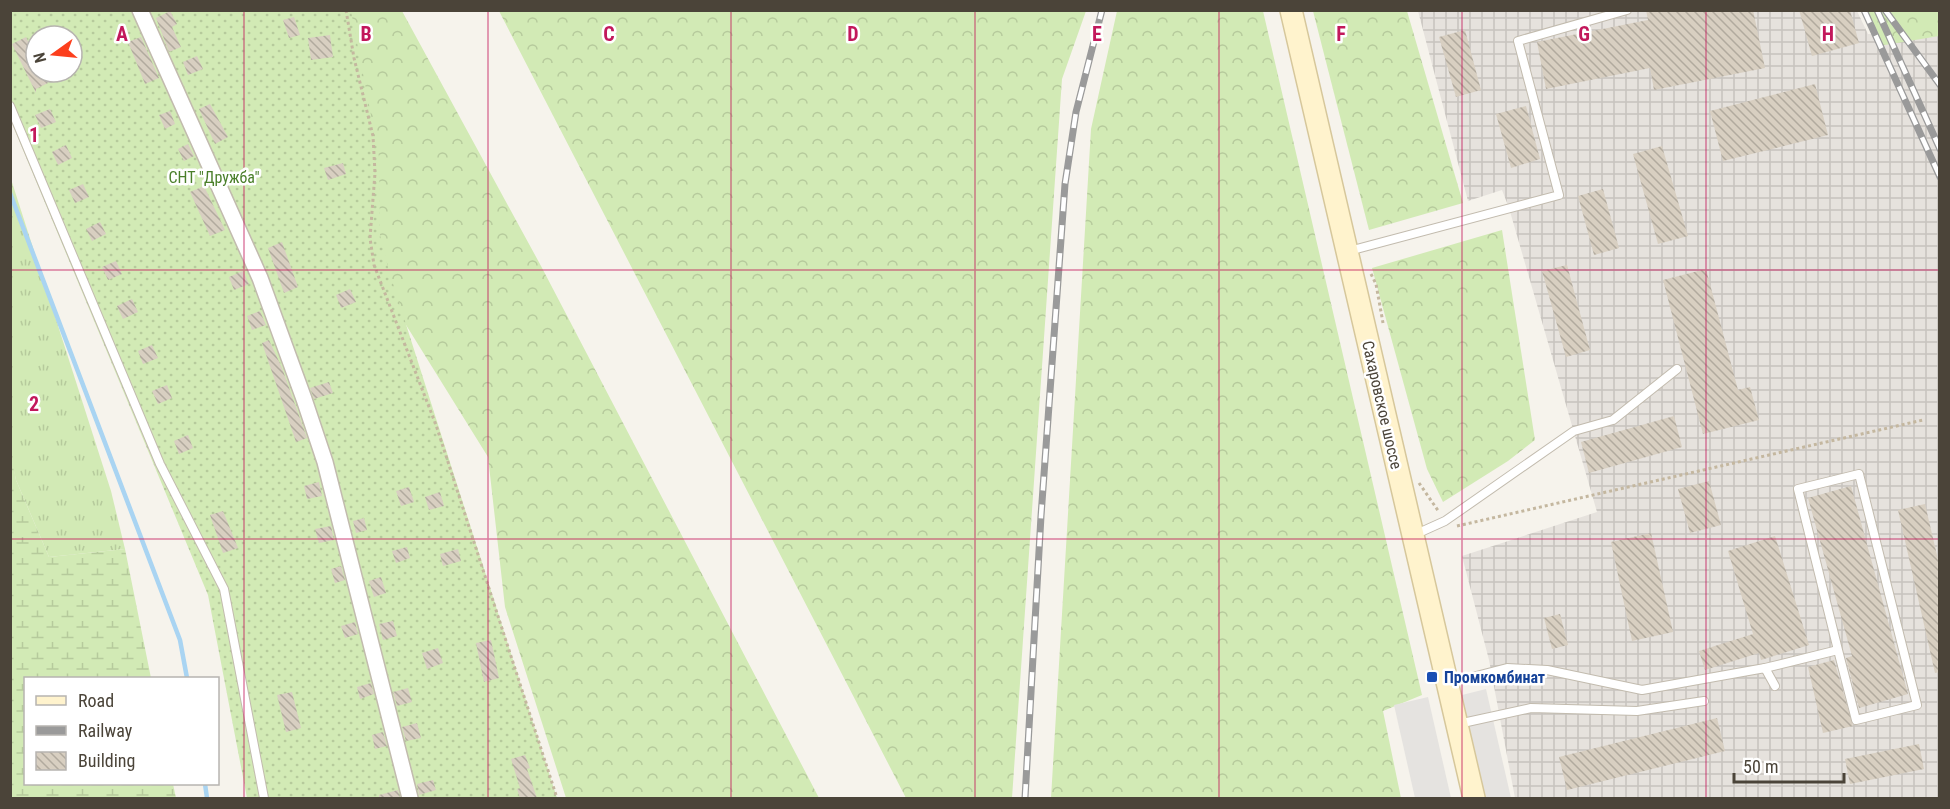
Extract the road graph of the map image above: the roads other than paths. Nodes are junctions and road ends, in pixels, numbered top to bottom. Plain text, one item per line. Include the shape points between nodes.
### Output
1 (140, 10) edge
2 (1291, 10) edge
3 (1627, 10) edge
4 (10, 106) edge
5 (1347, 251) junction
6 (1677, 369) dead end
7 (1412, 536) junction
8 (1838, 650) junction
9 (1765, 668) junction
10 (1447, 684) junction
11 (1775, 686) dead end
12 (1704, 701) dead end
13 (1457, 724) junction
14 (264, 798) edge
15 (410, 798) edge
16 (1474, 798) edge

1 - 15 street via 260,278 304,399 325,462
2 - 5 main road, Сахаровское шоссе
3 - 5 lane via 1518,41 1559,195
4 - 14 lane via 160,464 224,589
5 - 7 main road, Сахаровское шоссе
6 - 7 lane via 1613,420 1574,431 1444,521
7 - 10 main road, Сахаровское шоссе
8 - 8 lane via 1798,489 1859,474 1917,705 1856,720
8 - 9 lane
9 - 10 lane via 1642,690 1547,670 1507,668
9 - 11 lane
10 - 13 main road, Сахаровское шоссе
12 - 13 lane via 1637,711 1531,708
13 - 16 main road, Сахаровское шоссе

